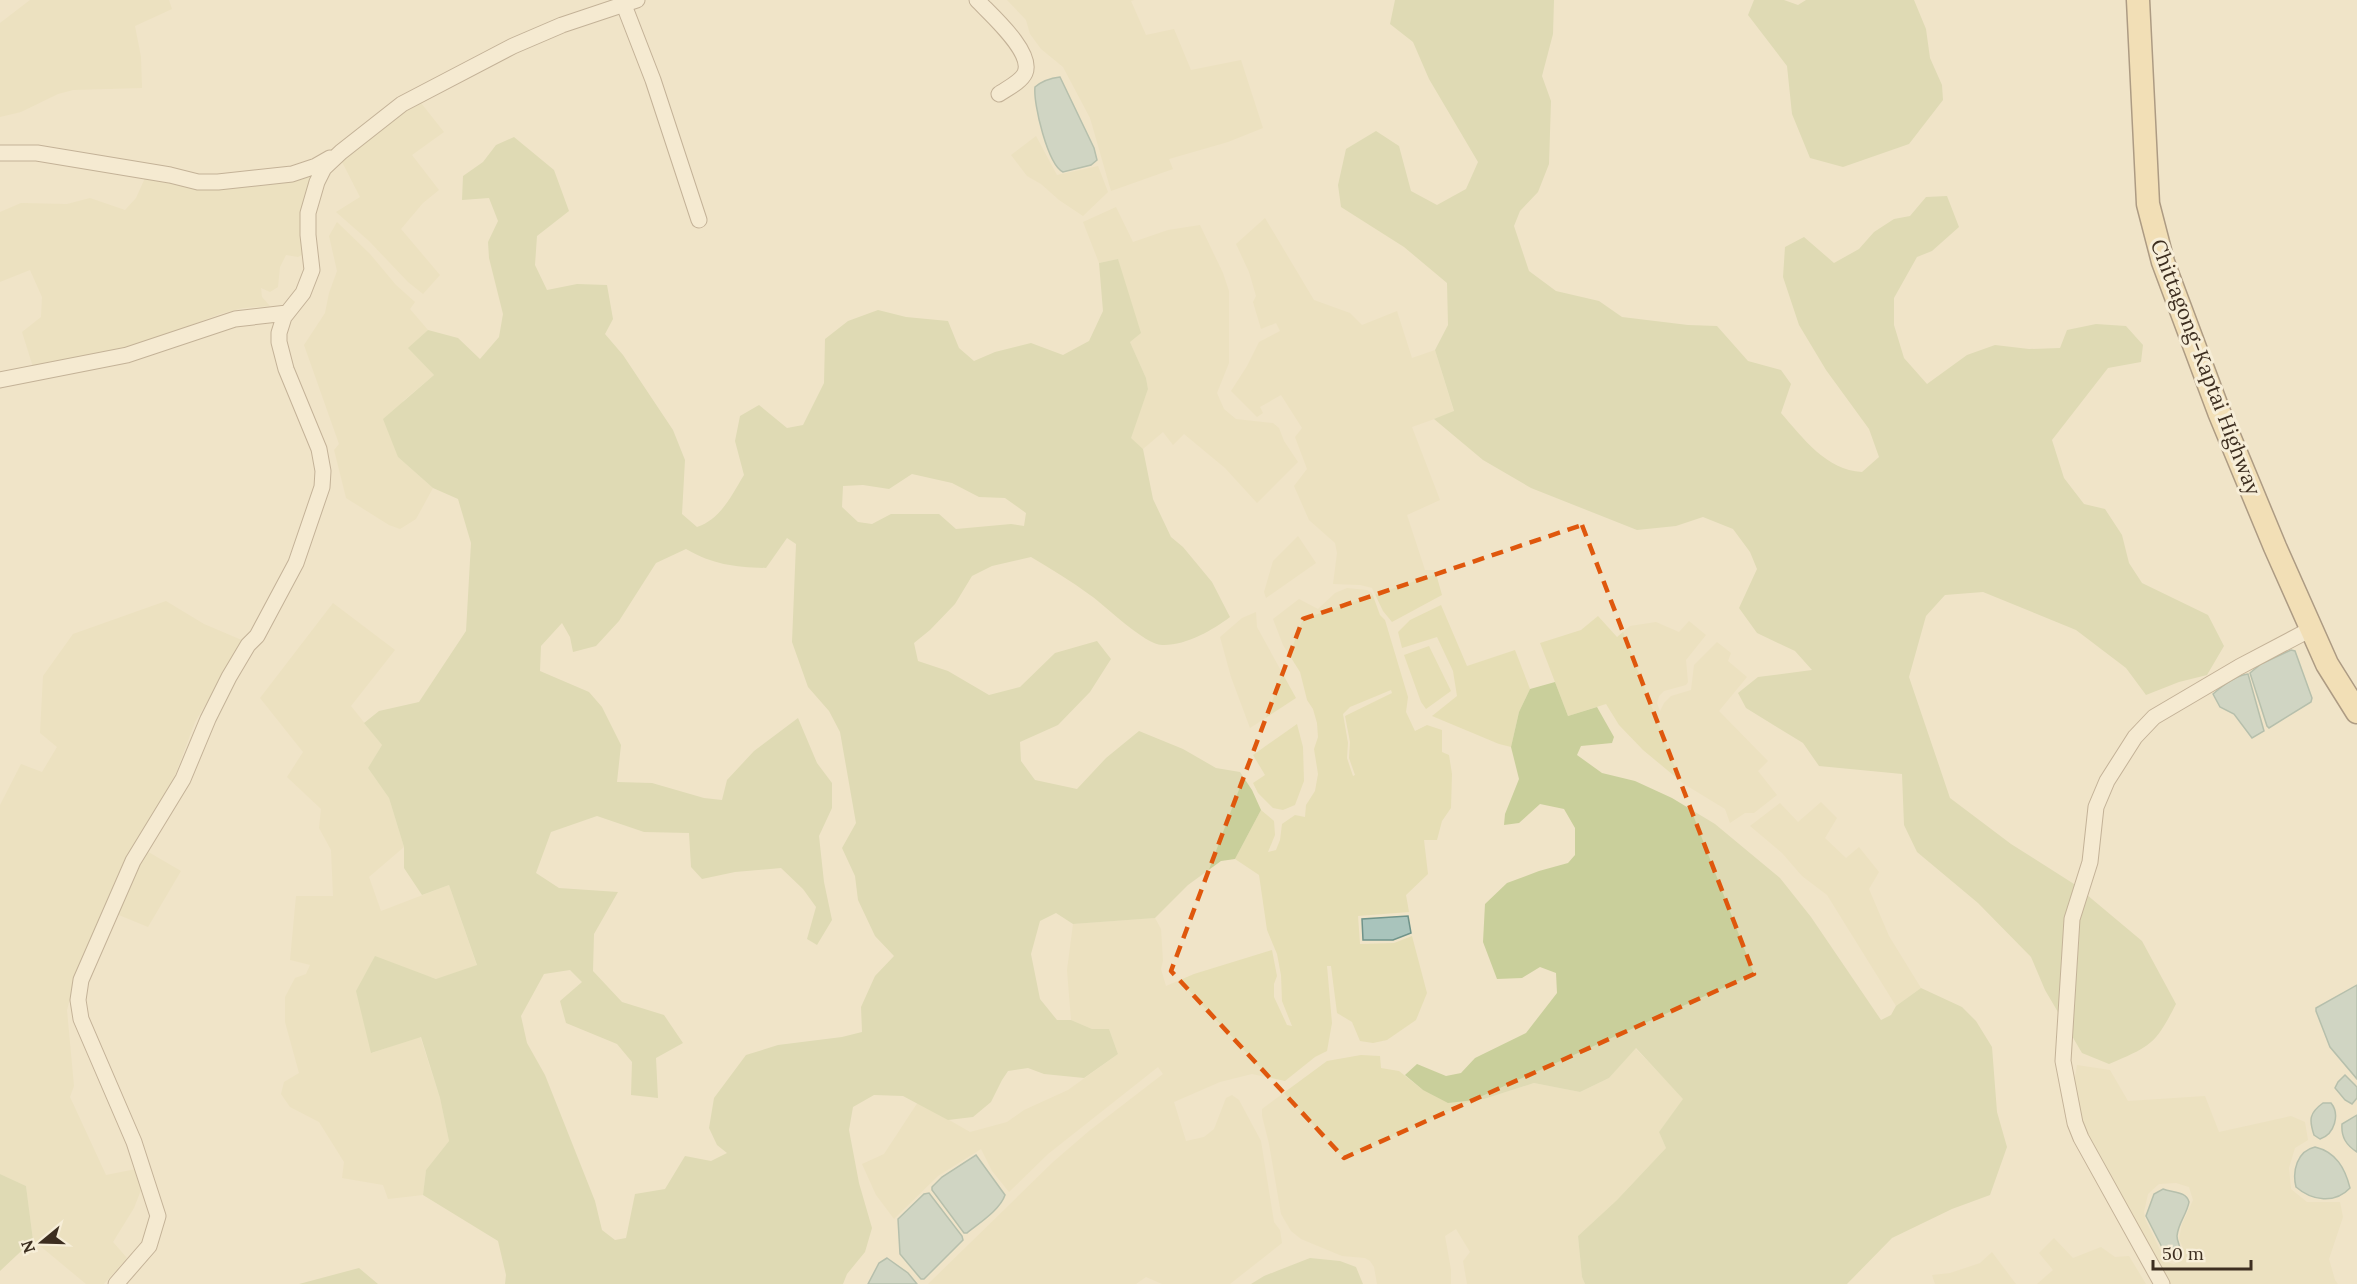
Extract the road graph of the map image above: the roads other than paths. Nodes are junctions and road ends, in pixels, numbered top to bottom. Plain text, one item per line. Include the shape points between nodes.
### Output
1 (977, 0) edge
2 (2138, 0) edge
3 (628, 2) edge
4 (999, 94) dead end
5 (0, 153) edge
6 (338, 155) junction
7 (699, 220) dead end
8 (287, 313) junction
9 (0, 380) edge
10 (2311, 629) junction
11 (2357, 712) edge
12 (116, 1284) edge
13 (2162, 1284) edge

1 - 4 street via 1019,47 1026,66 1025,74
2 - 10 main road, Chittagong-Kaptai Highway via 2148,204 2163,262 2219,412
3 - 6 street via 513,46 402,104
3 - 7 street
5 - 6 street via 37,153 198,182 292,174
6 - 8 street via 324,168 311,202 307,225 312,270 303,293
8 - 9 street via 235,318 127,355
8 - 12 street via 280,326 279,342 294,392 321,455 324,471 319,495 296,563 257,636 229,677 183,779 133,861 81,980 81,1019 134,1142 158,1216 150,1246
10 - 11 main road, Chittagong-Kaptai Highway
10 - 13 street via 2154,717 2122,755 2096,807 2090,862 2072,919 2063,1061 2080,1138

